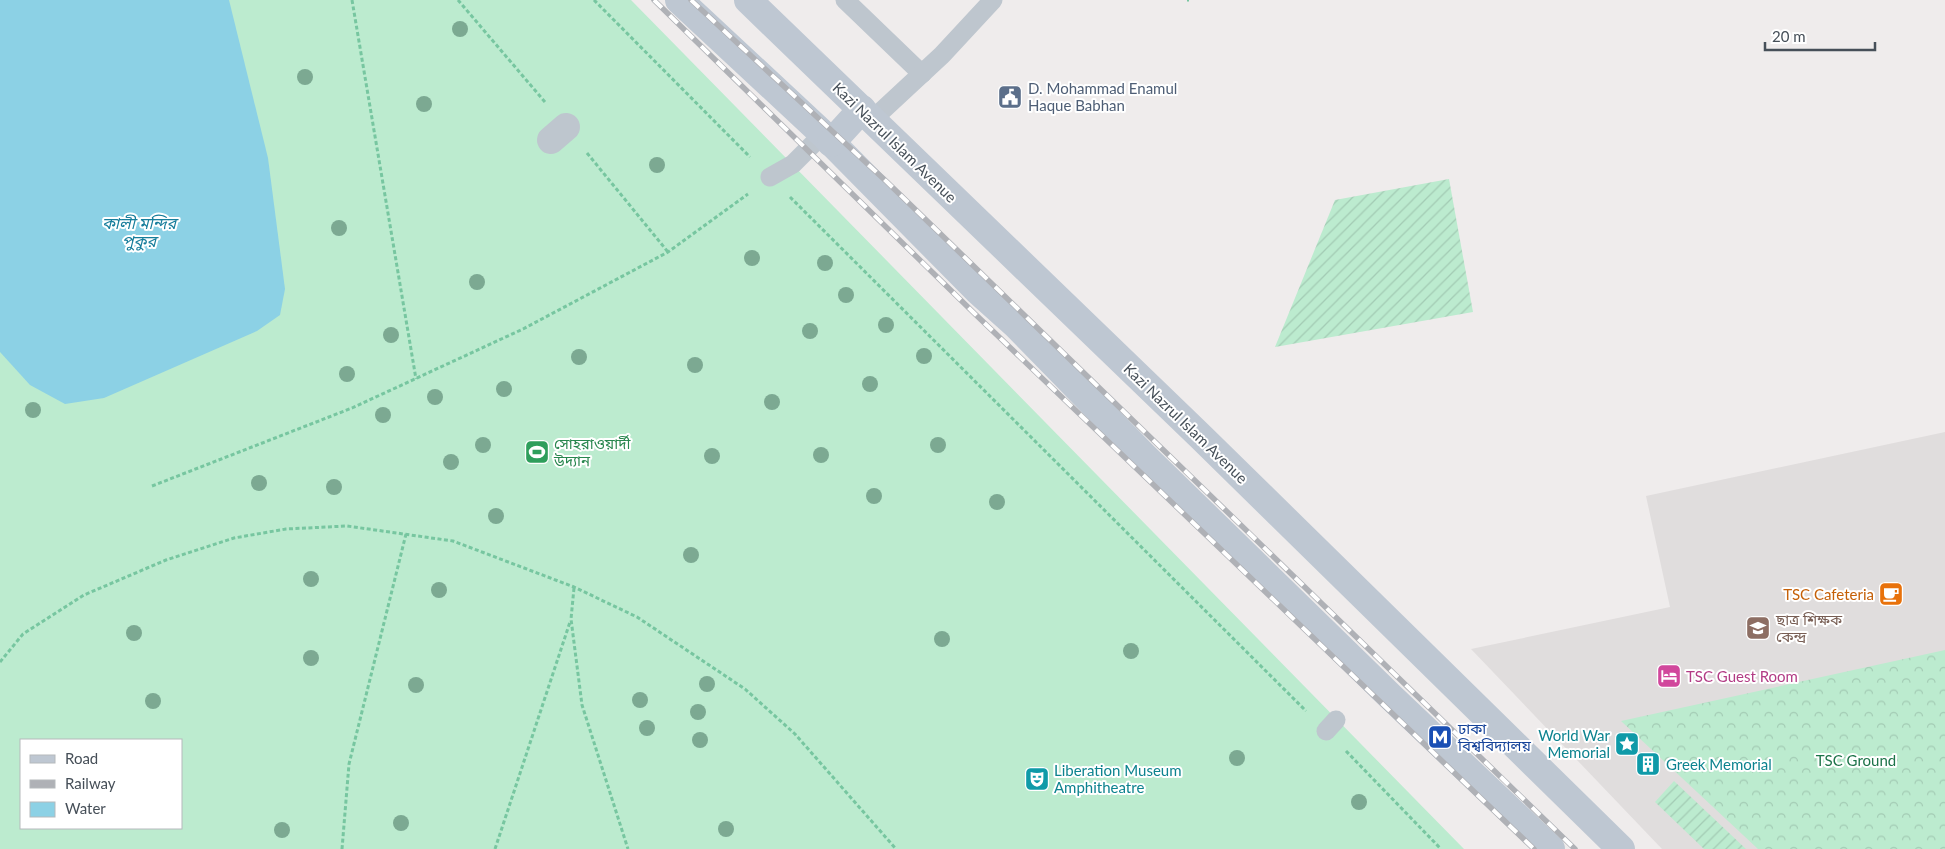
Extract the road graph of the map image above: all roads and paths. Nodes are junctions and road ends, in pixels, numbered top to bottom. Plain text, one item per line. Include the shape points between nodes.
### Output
1 (352, 0) edge
2 (594, 0) edge
3 (679, 0) edge
4 (748, 0) edge
5 (845, 0) edge
6 (993, 0) edge
7 (916, 79) junction
8 (867, 115) junction
9 (827, 138) junction
10 (770, 177) junction
11 (416, 379) junction
12 (152, 486) dead end
13 (406, 534) junction
14 (574, 587) junction
15 (571, 619) junction
16 (0, 662) edge
17 (342, 849) edge
18 (495, 849) edge
19 (628, 849) edge
20 (896, 849) edge
21 (1442, 849) edge
22 (1551, 849) edge
23 (1621, 849) edge

1 - 11 path
2 - 10 path
3 - 9 main road
4 - 8 main road, Kazi Nazrul Islam Avenue
5 - 7 lane
6 - 7 lane
7 - 8 lane
8 - 9 main road
8 - 23 main road, Kazi Nazrul Islam Avenue
9 - 10 lane
9 - 22 main road via 1151,463
10 - 11 path via 668,252 523,329
10 - 21 path via 1331,726
11 - 12 path via 352,408
13 - 14 path via 453,541
13 - 16 path via 347,526 286,529 210,546 166,560 84,594 23,634
13 - 17 path via 349,764
14 - 15 path
14 - 20 path via 637,617 745,689 795,734
15 - 18 path
15 - 19 path via 582,705

